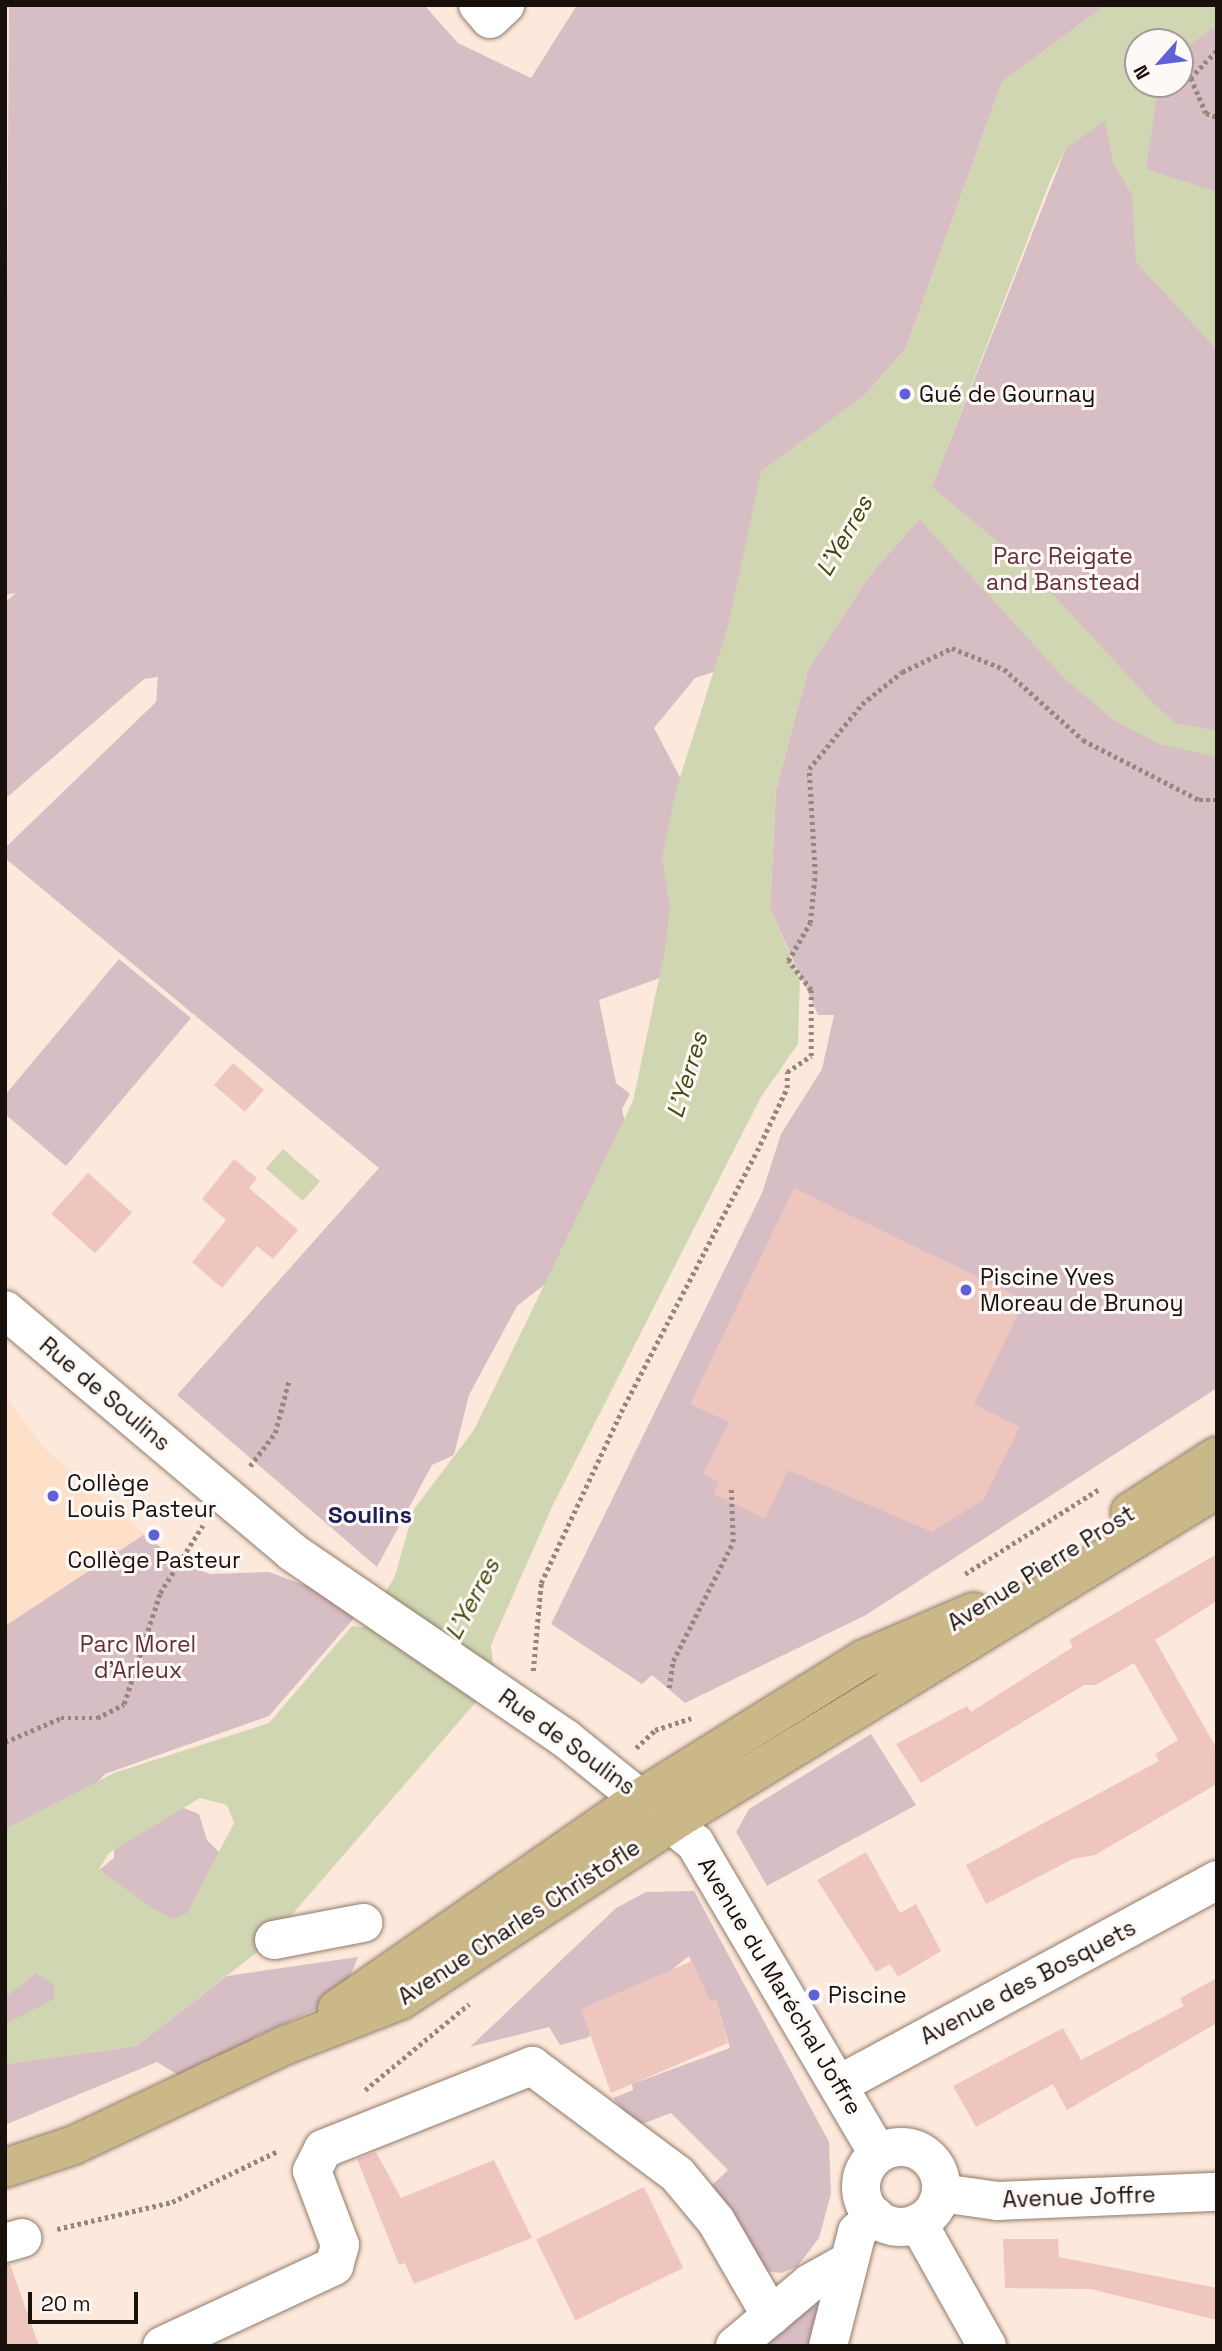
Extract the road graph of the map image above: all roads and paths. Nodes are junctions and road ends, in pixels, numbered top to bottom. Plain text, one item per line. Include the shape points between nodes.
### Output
1 (478, 5) edge
2 (505, 5) edge
3 (1217, 51) edge
4 (1217, 117) edge
5 (1217, 800) edge
6 (5, 1310) edge
7 (1217, 1456) edge
8 (731, 1488) dead end
9 (1217, 1489) edge
10 (195, 1536) dead end
11 (668, 1688) dead end
12 (498, 1692) junction
13 (5, 1742) edge
14 (642, 1797) junction
15 (671, 1823) junction
16 (1217, 1880) edge
17 (363, 1923) dead end
18 (274, 1940) dead end
19 (475, 2000) dead end
20 (286, 2045) junction
21 (840, 2084) junction
22 (358, 2095) dead end
23 (293, 2145) dead end
24 (878, 2154) junction
25 (5, 2168) edge
26 (1217, 2192) edge
27 (941, 2193) junction
28 (875, 2216) junction
29 (918, 2223) junction
30 (14, 2240) edge
31 (846, 2263) junction
32 (771, 2316) junction
33 (162, 2346) edge
34 (735, 2346) edge
35 (828, 2346) edge
36 (986, 2346) edge

1 - 2 street via 490,19
3 - 4 path via 1191,78 1206,113
5 - 12 path via 1199,800 1083,740 1004,668 952,648 902,671 862,704 809,769 816,874 810,923 788,961 811,990 811,1056 787,1072 786,1088 758,1151 615,1424 541,1583 533,1671
6 - 12 street, Rue de Soulins via 292,1552
7 - 14 main road, Avenue Pierre Prost via 996,1600 864,1659
8 - 11 path via 733,1542 673,1661
9 - 15 main road, Avenue Pierre Prost
10 - 13 path via 160,1593 124,1704 97,1718 61,1718
12 - 14 street, Rue de Soulins
14 - 15 street, Avenue du Maréchal Joffre
14 - 20 main road, Avenue Charles Christofle
15 - 20 main road, Avenue Charles Christofle via 401,2000
15 - 21 street, Avenue du Maréchal Joffre via 695,1843 729,1891
16 - 21 street, Avenue des Bosquets
17 - 18 street
19 - 22 path
20 - 25 main road, Avenue Charles Christofle via 74,2145
21 - 24 street, Avenue du Maréchal Joffre
23 - 30 path via 172,2202
24 - 27 street via 904,2147 928,2157
24 - 28 street via 862,2184
26 - 27 street, Avenue Joffre via 998,2201
27 - 29 street
28 - 29 street via 895,2226
28 - 31 street via 856,2232
29 - 36 street
31 - 32 street
31 - 35 street
32 - 33 street via 716,2221 677,2174 532,2066 323,2149 312,2171 340,2245 334,2266
32 - 34 street

